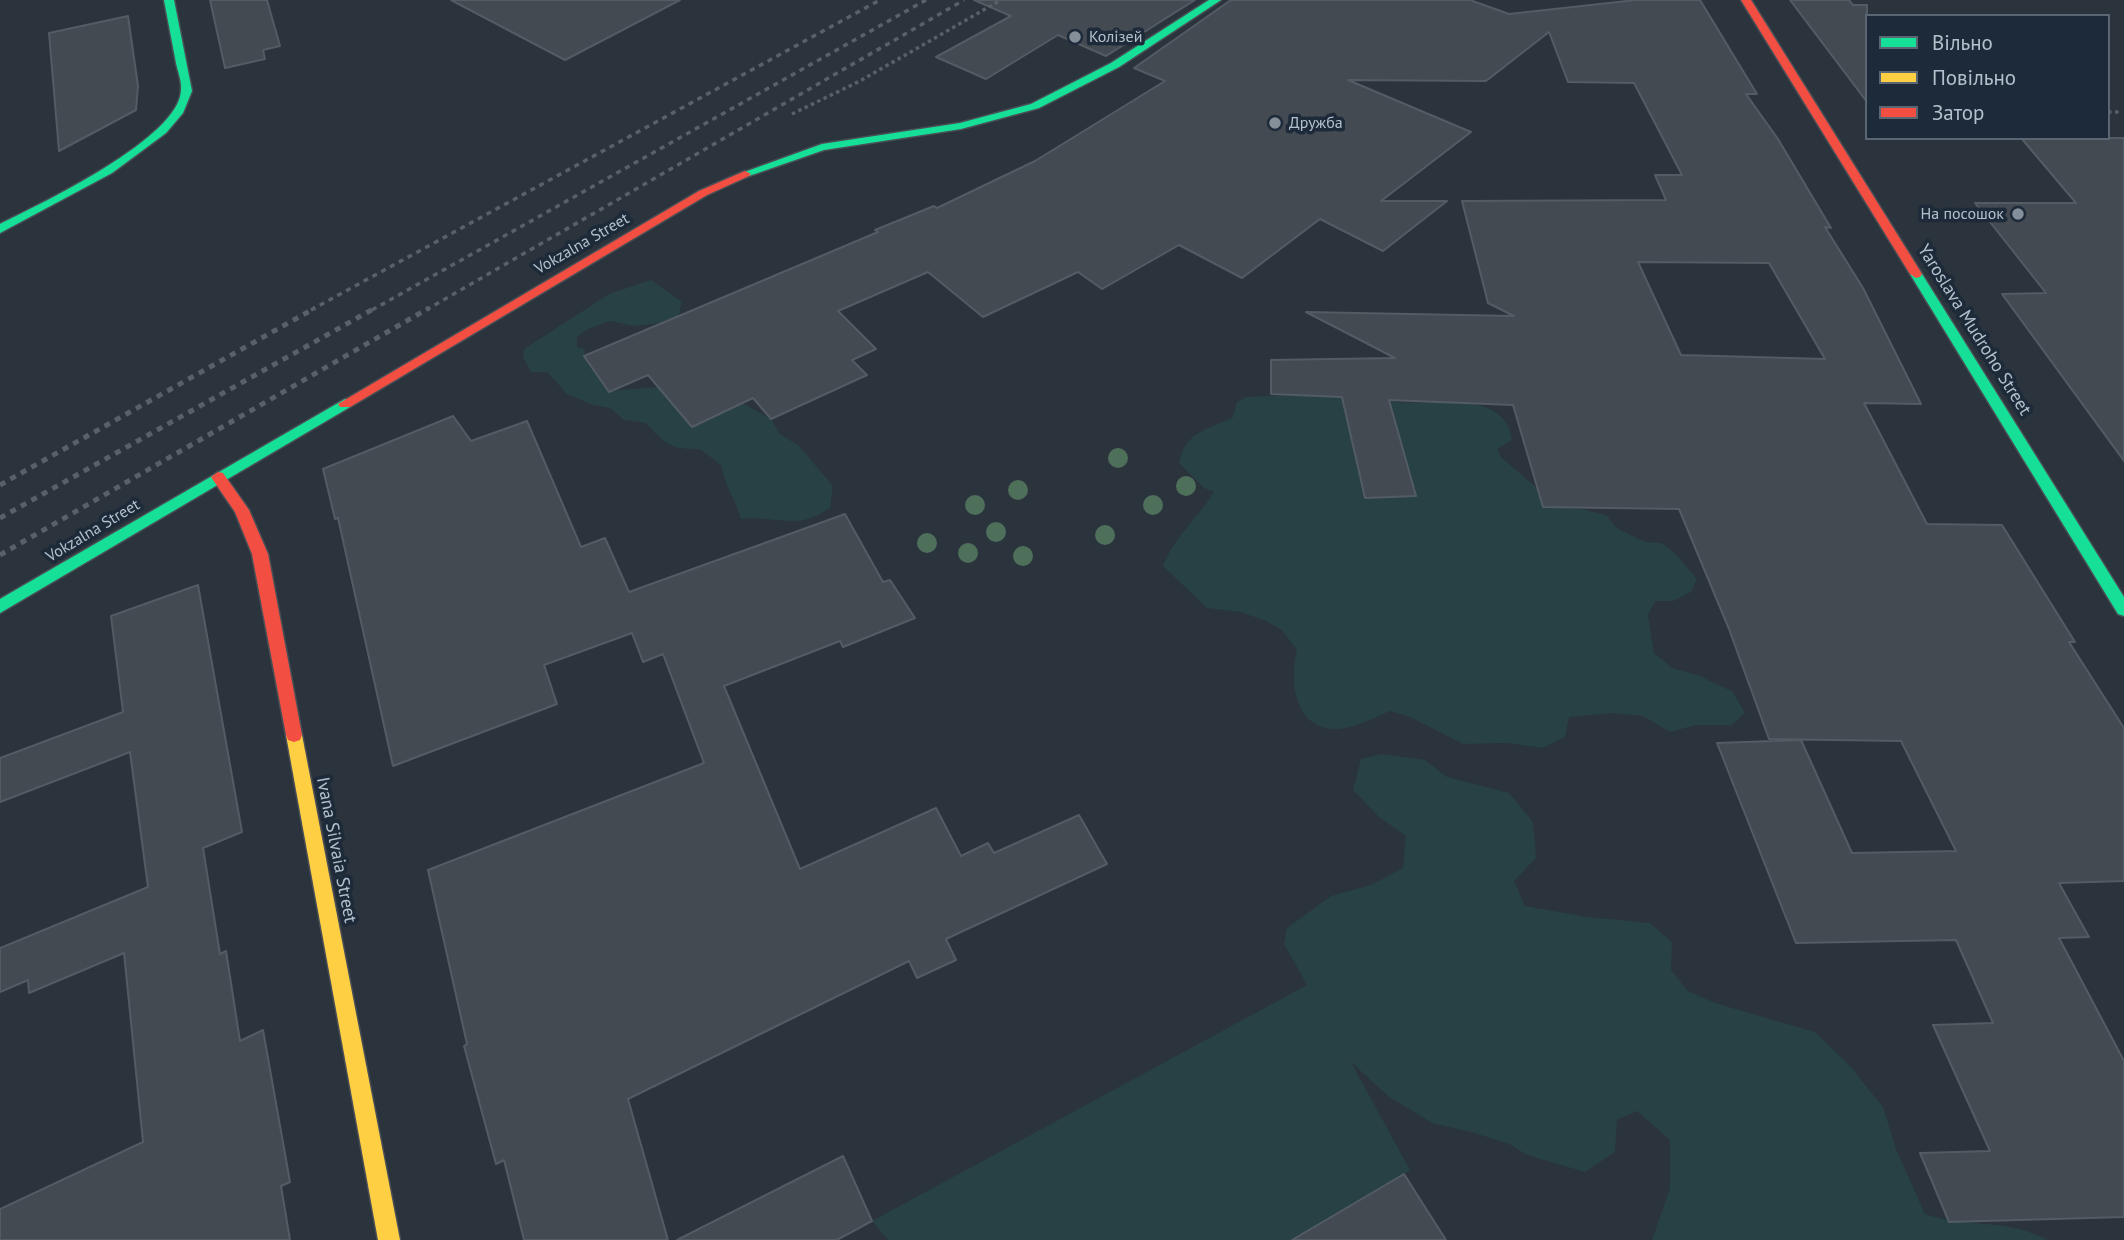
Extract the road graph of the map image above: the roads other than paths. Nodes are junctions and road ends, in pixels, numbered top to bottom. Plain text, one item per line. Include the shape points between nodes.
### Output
1 (169, 0) edge
2 (1216, 0) edge
3 (1746, 0) edge
4 (0, 229) edge
5 (218, 477) junction
6 (0, 607) edge
7 (2124, 610) edge
8 (389, 1240) edge

1 - 4 street via 187,98 180,115 139,150
2 - 5 street, Vokzalna Street via 1043,104 960,126 822,147 703,193
3 - 7 street, Yaroslava Mudroho Street
5 - 6 street, Vokzalna Street
5 - 8 street, Ivana Silvaia Street via 242,510 260,554

